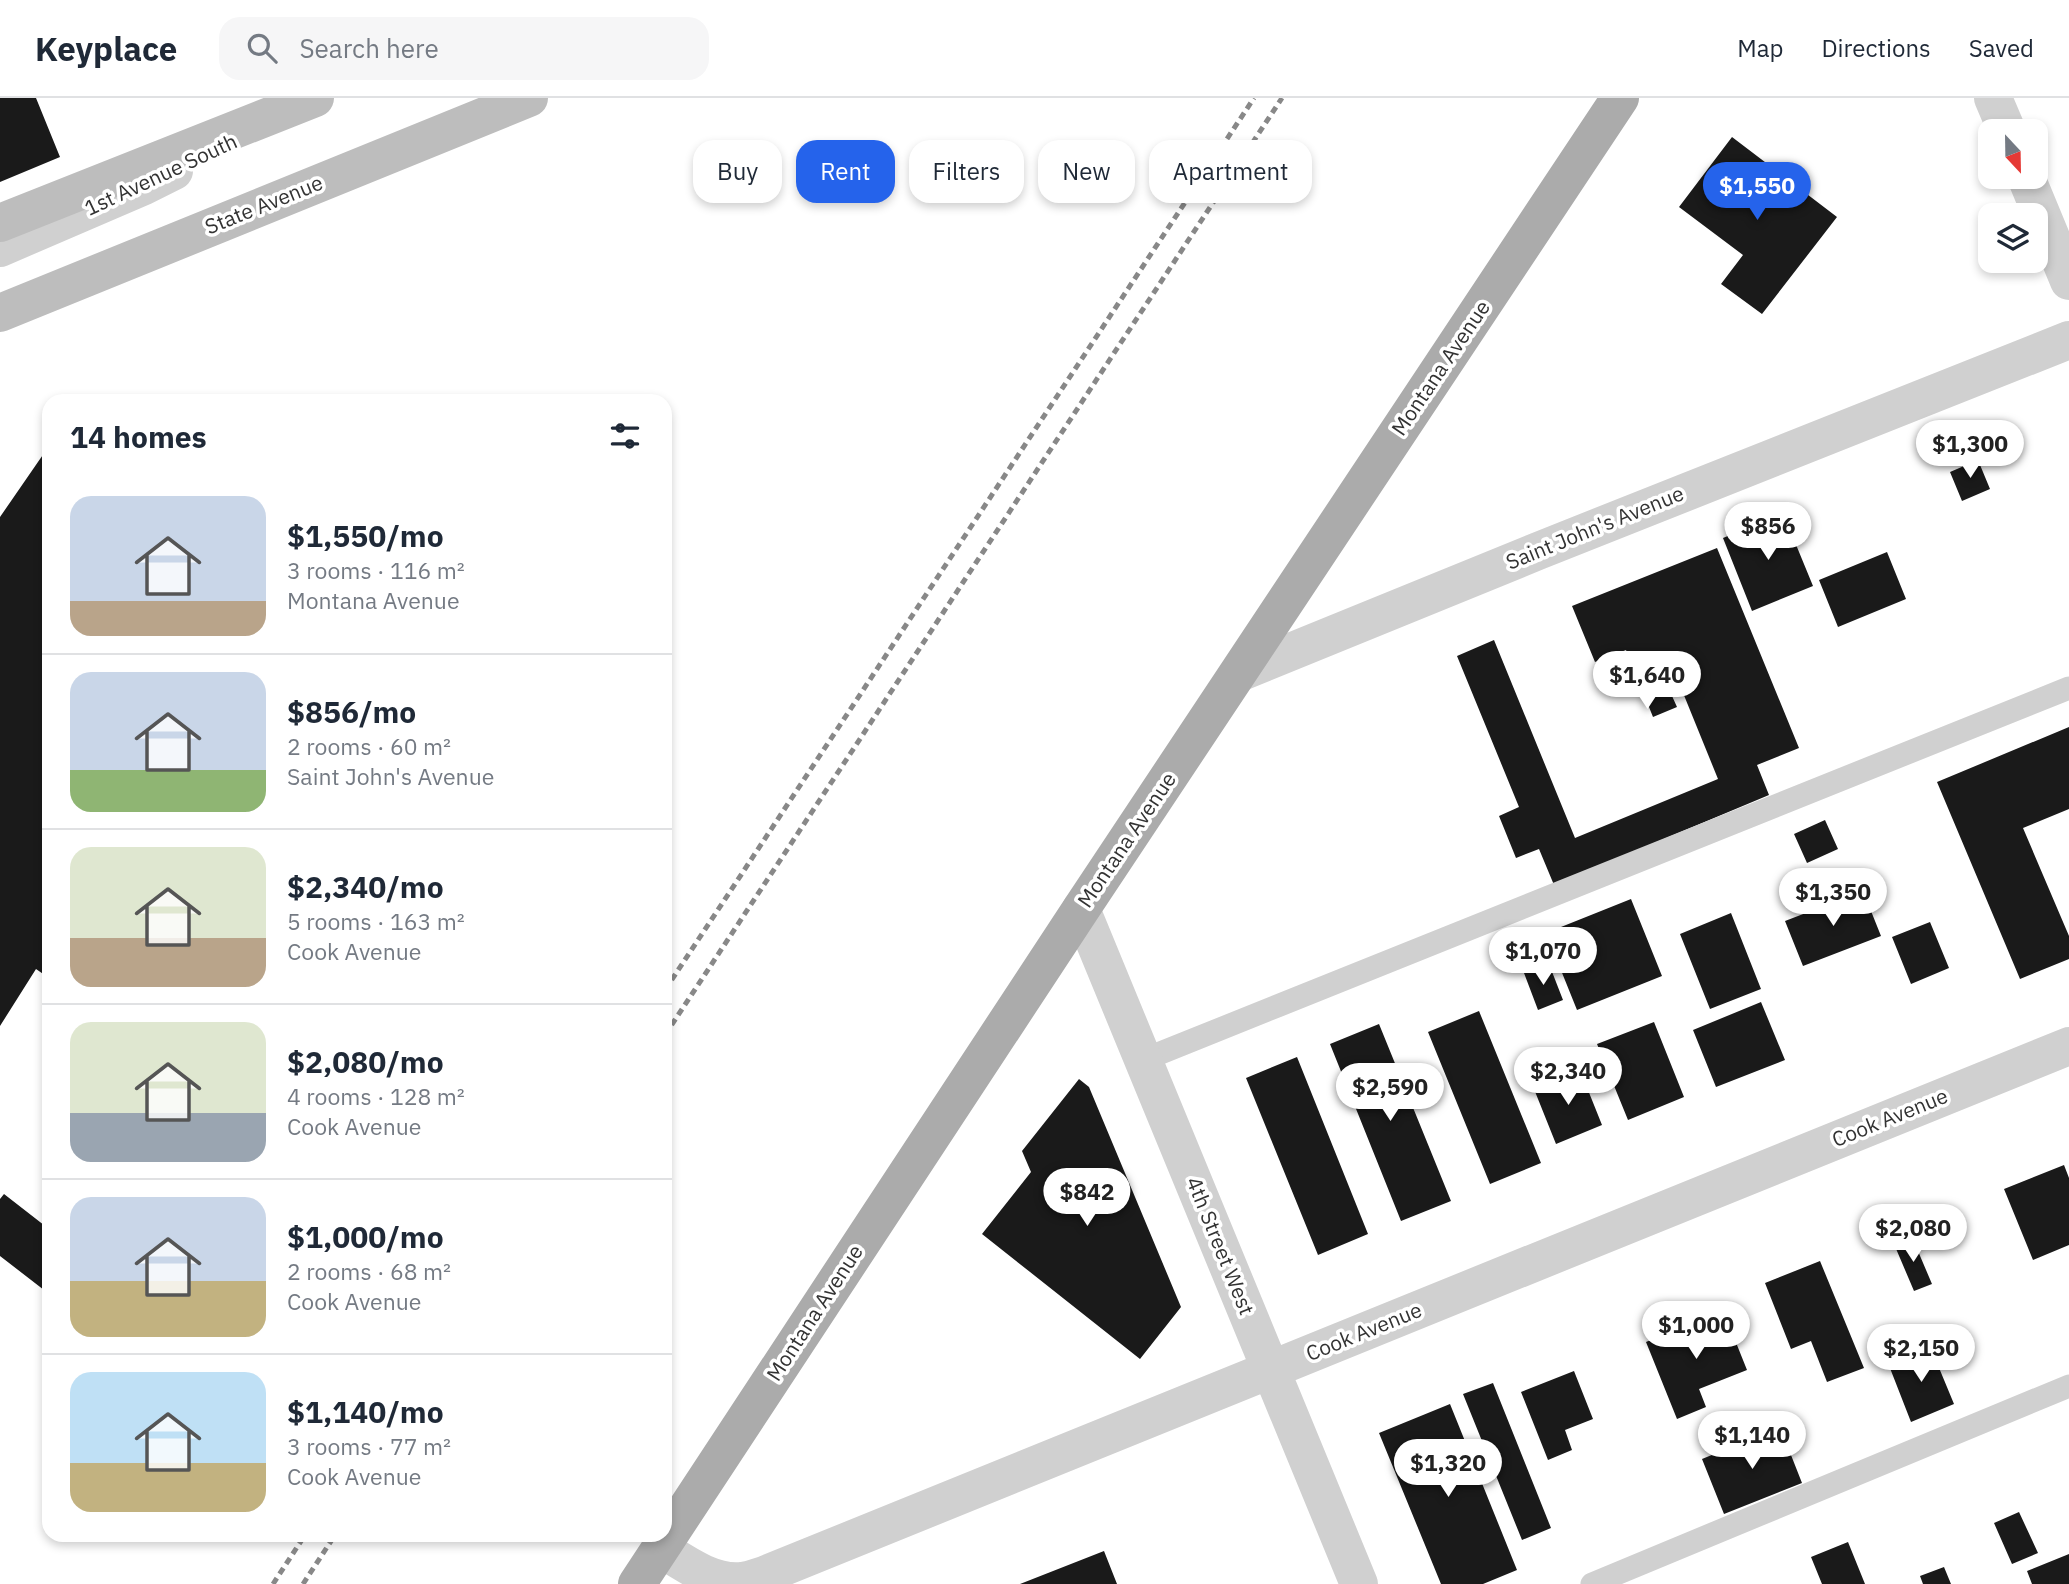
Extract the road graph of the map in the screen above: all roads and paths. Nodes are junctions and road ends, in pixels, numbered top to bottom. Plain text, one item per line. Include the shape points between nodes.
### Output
1 (317, 98) edge
2 (529, 98) edge
3 (1588, 98) edge
4 (1620, 98) edge
5 (1993, 98) edge
6 (2002, 119) edge
7 (1561, 188) junction
8 (2031, 189) edge
9 (0, 223) edge
10 (0, 248) edge
11 (2069, 281) edge
12 (0, 313) edge
13 (2069, 340) edge
14 (1239, 673) junction
15 (2069, 688) edge
16 (1081, 909) junction
17 (2069, 1046) edge
18 (1143, 1060) junction
19 (1271, 1370) junction
20 (2069, 1386) edge
21 (672, 1530) edge
22 (664, 1542) edge
23 (660, 1548) junction
24 (637, 1584) edge
25 (1359, 1584) edge
26 (1592, 1584) edge

1 - 9 main road
1 - 10 street, 1st Avenue South via 144,186
2 - 12 main road, State Avenue
3 - 7 main road via 1583,128
4 - 7 main road, Montana Avenue
5 - 6 street
7 - 14 main road, Montana Avenue
8 - 11 street
13 - 14 street, Saint John's Avenue
14 - 16 main road, Montana Avenue
15 - 18 lane
16 - 18 street, 4th Street West
16 - 21 main road, Montana Avenue
17 - 19 street, Cook Avenue
18 - 19 street, 4th Street West
19 - 23 street, Cook Avenue via 764,1575 723,1580 699,1572
19 - 25 street, 4th Street West
20 - 26 lane
22 - 23 main road, Montana Avenue
23 - 24 main road, Montana Avenue

